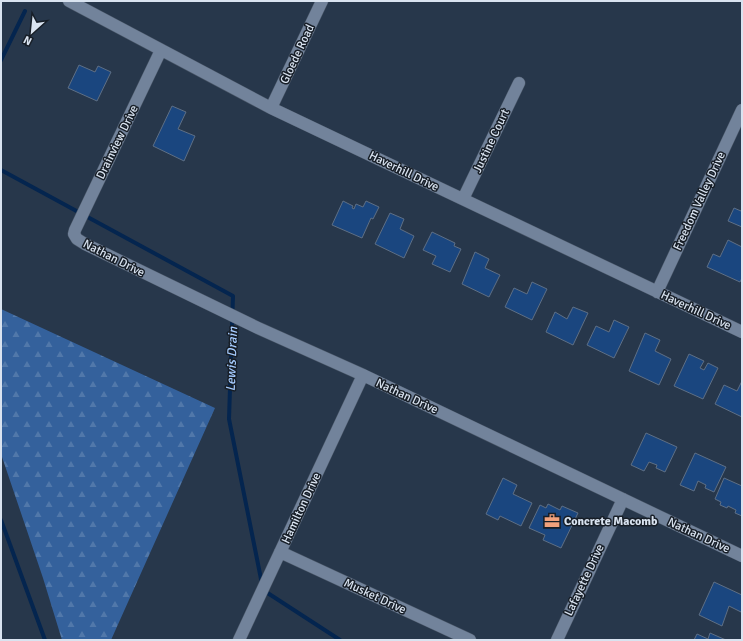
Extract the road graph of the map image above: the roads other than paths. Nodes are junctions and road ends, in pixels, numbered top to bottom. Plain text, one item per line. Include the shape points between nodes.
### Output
1 (70, 1) edge
2 (322, 1) edge
3 (162, 50) junction
4 (519, 83) dead end
5 (271, 108) junction
6 (742, 110) edge
7 (463, 199) junction
8 (74, 234) joint
9 (657, 292) junction
10 (742, 332) edge
11 (363, 375) junction
12 (623, 499) junction
13 (280, 552) junction
14 (742, 556) edge
15 (239, 640) edge
16 (470, 640) edge
17 (556, 640) edge

1 - 3 street, Haverhill Drive
2 - 5 street, Gloede Road
3 - 5 street, Haverhill Drive
3 - 8 street, Drainview Drive
4 - 7 street, Justine Court
5 - 7 street, Haverhill Drive
6 - 9 street, Freedom Valley Drive
7 - 9 street, Haverhill Drive
8 - 11 street, Nathan Drive via 77,239 92,248
9 - 10 street, Haverhill Drive
11 - 12 street, Nathan Drive
11 - 13 street, Hamilton Drive
12 - 14 street, Nathan Drive
12 - 17 street, Lafayette Drive
13 - 15 street, Hamilton Drive
13 - 16 street, Musket Drive

